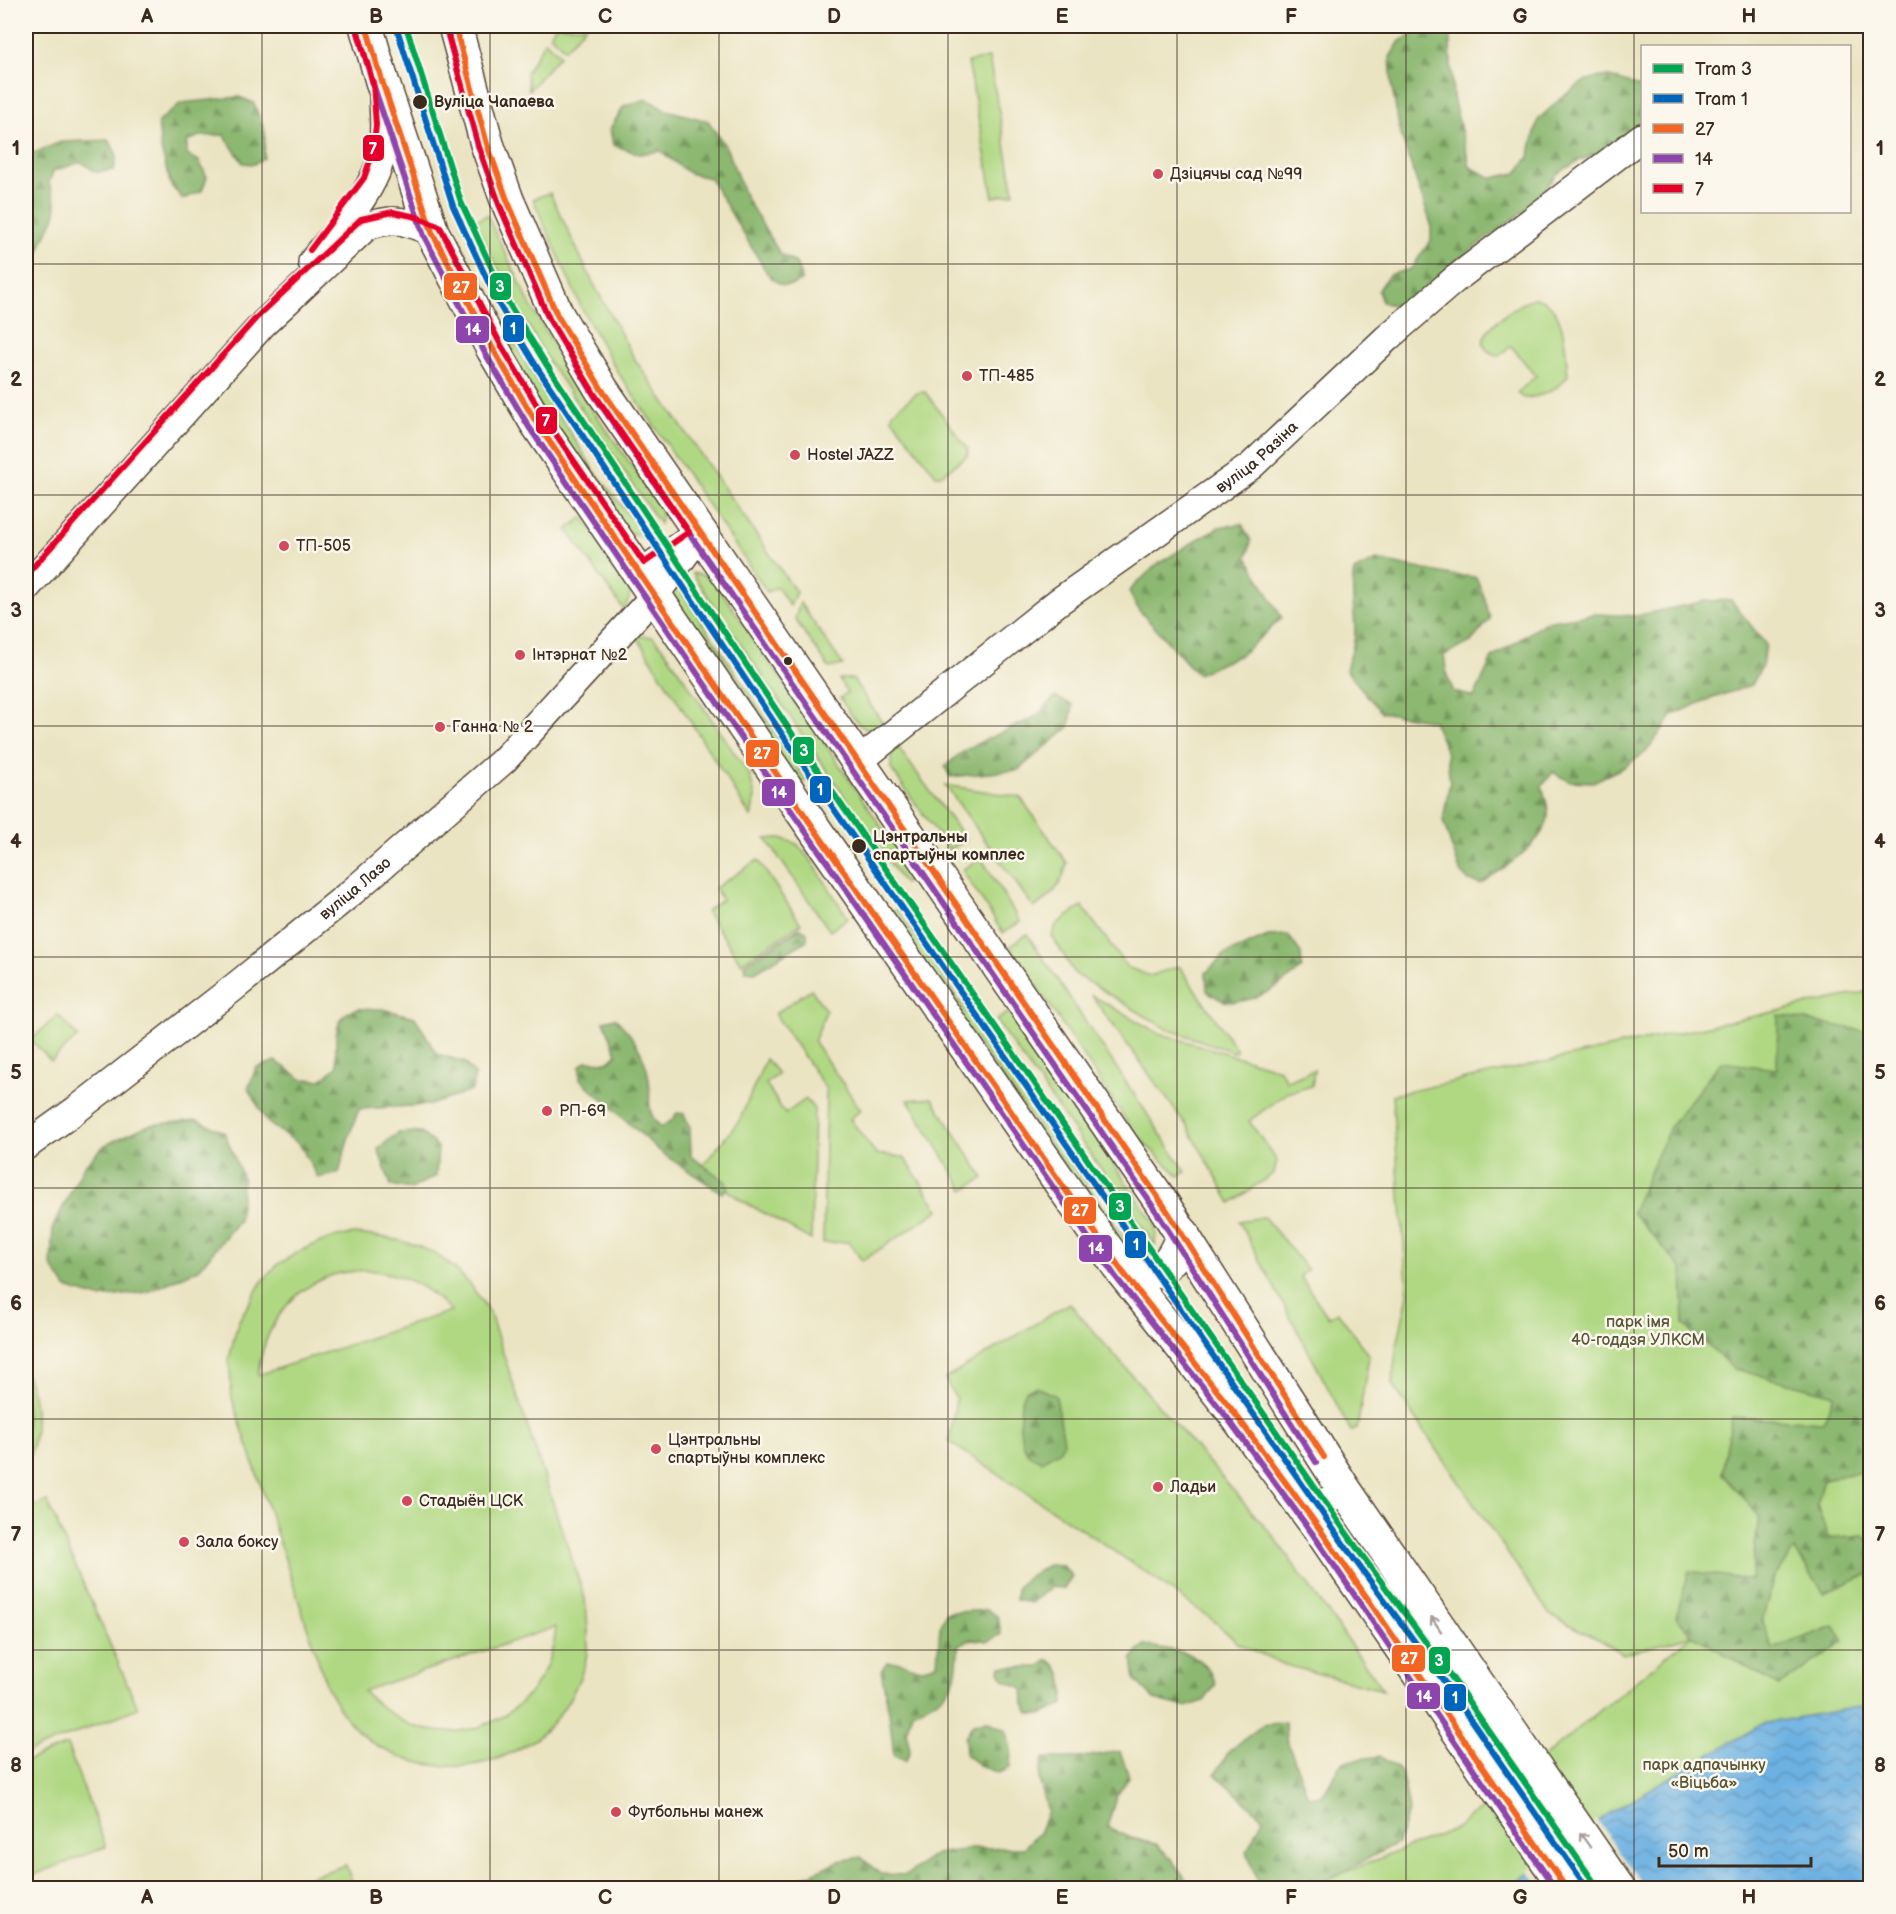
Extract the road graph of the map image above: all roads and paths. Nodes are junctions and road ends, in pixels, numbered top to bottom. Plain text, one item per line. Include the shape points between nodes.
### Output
1 (366, 26) edge
2 (456, 26) edge
3 (382, 81) junction
4 (1641, 138) edge
5 (432, 232) junction
6 (263, 324) junction
7 (701, 534) junction
8 (648, 585) junction
9 (26, 588) edge
10 (859, 761) junction
11 (26, 1146) edge
12 (1183, 1234) junction
13 (1122, 1271) junction
14 (1344, 1489) junction
15 (1309, 1515) junction
16 (1566, 1888) edge
17 (1618, 1888) edge

1 - 3 main road
2 - 7 main road via 499,178 557,315 602,390
3 - 5 main road
3 - 6 street via 382,154 372,183
4 - 10 street, вуліца Разіна via 1454,280 1251,466 1058,602
5 - 6 street via 404,221 385,220 367,226
5 - 8 main road via 536,422
6 - 9 street
7 - 8 main road
7 - 10 main road
8 - 11 street, вуліца Лазо via 504,760 376,873
8 - 13 main road
10 - 12 main road
12 - 13 main road via 1176,1253 1163,1268 1137,1275
12 - 14 main road
13 - 15 main road
14 - 15 street
17 -> 14 main road
15 - 16 main road

